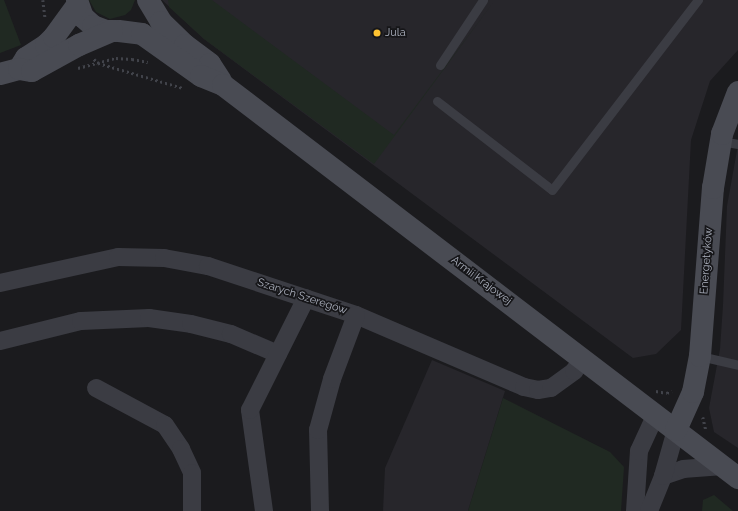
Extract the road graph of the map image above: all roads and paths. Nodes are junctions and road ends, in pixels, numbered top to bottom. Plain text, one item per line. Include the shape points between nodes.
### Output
1 (43, 0) edge
2 (148, 0) edge
3 (483, 0) edge
4 (698, 0) edge
5 (77, 3) edge
6 (45, 11) dead end
7 (115, 31) junction
8 (98, 63) junction
9 (153, 64) dead end
10 (440, 65) dead end
11 (76, 69) dead end
12 (10, 71) edge
13 (223, 85) junction
14 (185, 88) dead end
15 (738, 92) edge
16 (437, 101) dead end
17 (729, 142) edge
18 (0, 283) edge
19 (306, 298) junction
20 (356, 315) junction
21 (0, 341) edge
22 (278, 354) junction
23 (700, 356) junction
24 (583, 359) junction
25 (738, 365) edge
26 (650, 387) dead end
27 (96, 388) dead end
28 (673, 391) dead end
29 (656, 414) junction
30 (704, 415) dead end
31 (676, 430) junction
32 (708, 434) dead end
33 (730, 472) edge
34 (663, 476) junction
35 (192, 511) edge
36 (264, 511) edge
37 (320, 511) edge
38 (636, 511) edge
39 (649, 511) edge

1 - 6 path
2 - 7 street via 136,22
2 - 13 street, Armii Krajowej via 161,22 210,64
3 - 10 lane
4 - 16 lane via 552,190
5 - 7 street, Armii Krajowej via 83,17 93,26
5 - 12 street via 54,37
7 - 12 street via 72,49 32,71
7 - 13 street, Armii Krajowej via 142,34 202,76
8 - 9 path via 116,58
8 - 11 path
8 - 14 path
13 - 24 street, Armii Krajowej
15 - 17 street, Energetyków
17 - 23 street, Energetyków via 713,188
18 - 19 street, Szarych Szeregów via 118,257 164,258 208,266
19 - 20 street, Szarych Szeregów
19 - 22 street
20 - 24 street, Szarych Szeregów via 524,387 538,390 551,388 574,371
20 - 37 street via 332,379 318,430
21 - 22 street via 81,321 150,318 191,324 230,334
22 - 36 street via 250,410
23 - 25 lane
23 - 31 street, Energetyków via 693,392
24 - 29 street, Armii Krajowej
26 - 28 path via 655,391
27 - 35 street via 165,425 182,449 192,473
29 - 31 street, Armii Krajowej
29 - 38 street via 639,450
30 - 32 path via 703,420
31 - 33 street, Armii Krajowej
31 - 34 street
33 - 34 street via 683,469
34 - 39 street

